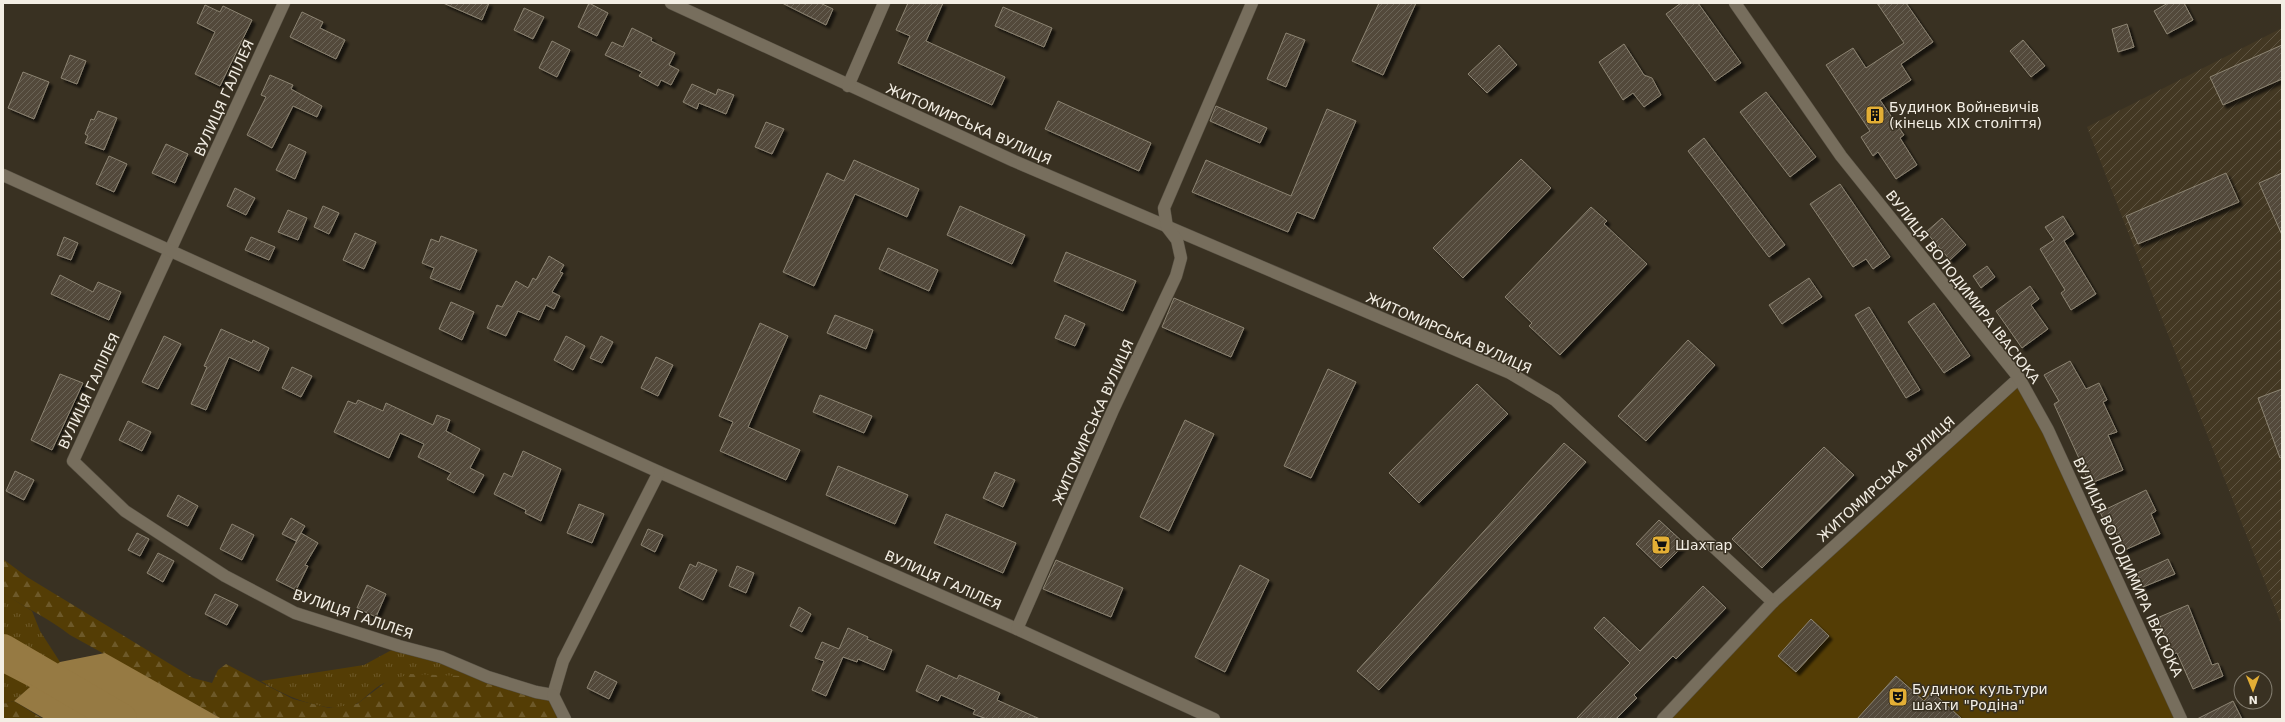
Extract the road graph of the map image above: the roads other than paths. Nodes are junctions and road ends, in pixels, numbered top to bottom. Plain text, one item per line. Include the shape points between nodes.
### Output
1 (284, 3) edge
2 (671, 3) edge
3 (884, 3) edge
4 (1252, 3) edge
5 (1735, 3) edge
6 (848, 86) junction
7 (3, 175) edge
8 (1167, 227) junction
9 (172, 250) junction
10 (2019, 378) junction
11 (659, 472) junction
12 (1773, 602) junction
13 (1017, 629) junction
14 (553, 695) junction
15 (565, 719) edge
16 (1214, 719) edge
17 (1663, 719) edge
18 (2181, 719) edge

1 - 9 street, ВУЛИЦЯ ГАЛІЛЕЯ
2 - 6 street, ЖИТОМИРСЬКА ВУЛИЦЯ
3 - 6 street
4 - 8 street, ЖИТОМИРСЬКА ВУЛИЦЯ via 1164,208
5 - 10 street, ВУЛИЦЯ ВОЛОДИМИРА ІВАСЮКА via 1841,156
6 - 8 street, ЖИТОМИРСЬКА ВУЛИЦЯ
7 - 9 street, ВУЛИЦЯ ГАЛІЛЕЯ
8 - 12 street, ЖИТОМИРСЬКА ВУЛИЦЯ via 1510,373 1555,400
8 - 13 street, ЖИТОМИРСЬКА ВУЛИЦЯ via 1177,240 1181,258 1176,276
9 - 11 street, ВУЛИЦЯ ГАЛІЛЕЯ
9 - 14 street, ВУЛИЦЯ ГАЛІЛЕЯ via 73,461 125,511 224,576 295,612 398,646 441,657 488,677
10 - 12 street, ЖИТОМИРСЬКА ВУЛИЦЯ
10 - 18 street, ВУЛИЦЯ ВОЛОДИМИРА ІВАСЮКА via 2048,430
11 - 13 street, ВУЛИЦЯ ГАЛІЛЕЯ
11 - 14 street via 563,661
12 - 17 street, ЖИТОМИРСЬКА ВУЛИЦЯ
13 - 16 street, ВУЛИЦЯ ГАЛІЛЕЯ
14 - 15 street

